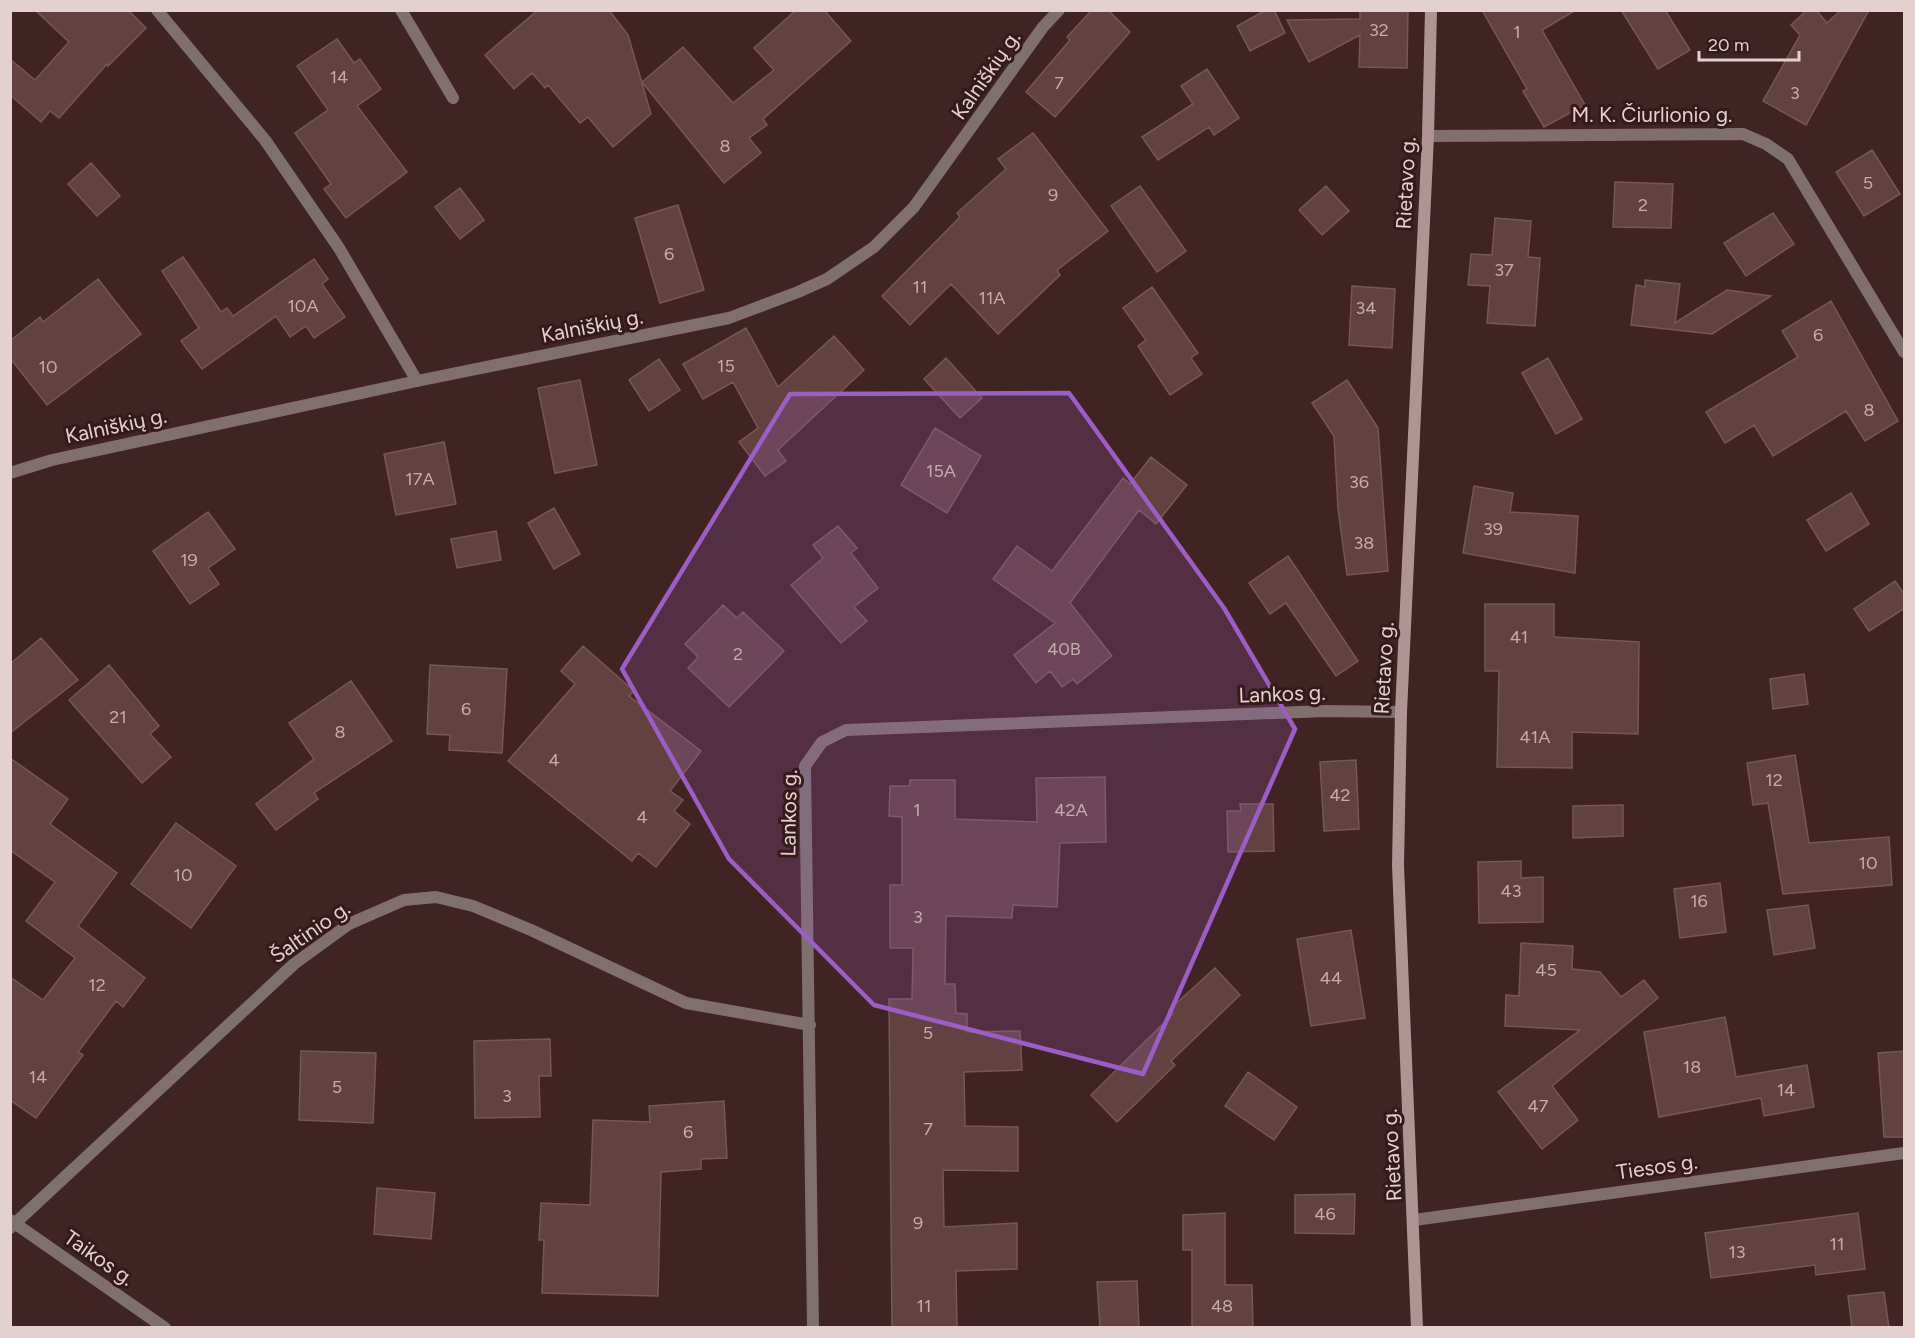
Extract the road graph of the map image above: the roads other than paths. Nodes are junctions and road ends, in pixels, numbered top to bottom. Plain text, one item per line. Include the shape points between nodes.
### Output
1 (157, 10) edge
2 (401, 10) edge
3 (1059, 10) edge
4 (1431, 10) edge
5 (453, 98) dead end
6 (1428, 136) junction
7 (1905, 352) edge
8 (417, 381) junction
9 (10, 473) edge
10 (1401, 712) junction
11 (810, 1025) junction
12 (1905, 1154) edge
13 (1414, 1220) junction
14 (12, 1224) edge
15 (165, 1328) edge
16 (813, 1328) edge
17 (1417, 1328) edge

1 - 8 street via 266,140 339,248
2 - 5 street
3 - 8 street, Kalniškių g. via 914,207 874,247 827,279 729,318
4 - 6 main road, Rietavo g.
6 - 7 street, M. K. Čiurlionio g. via 1743,134 1766,144 1788,159
6 - 10 main road, Rietavo g.
8 - 9 street, Kalniškių g. via 52,460
10 - 11 street, Lankos g. via 1325,711 846,730 822,742 806,766
10 - 13 main road, Rietavo g. via 1398,865
11 - 14 street, Šaltinio g. via 686,1003 473,906 436,897 404,900 349,924 294,964
11 - 16 street, Lankos g.
12 - 13 street, Tiesos g.
13 - 17 main road, Rietavo g.
14 - 15 street, Taikos g.

